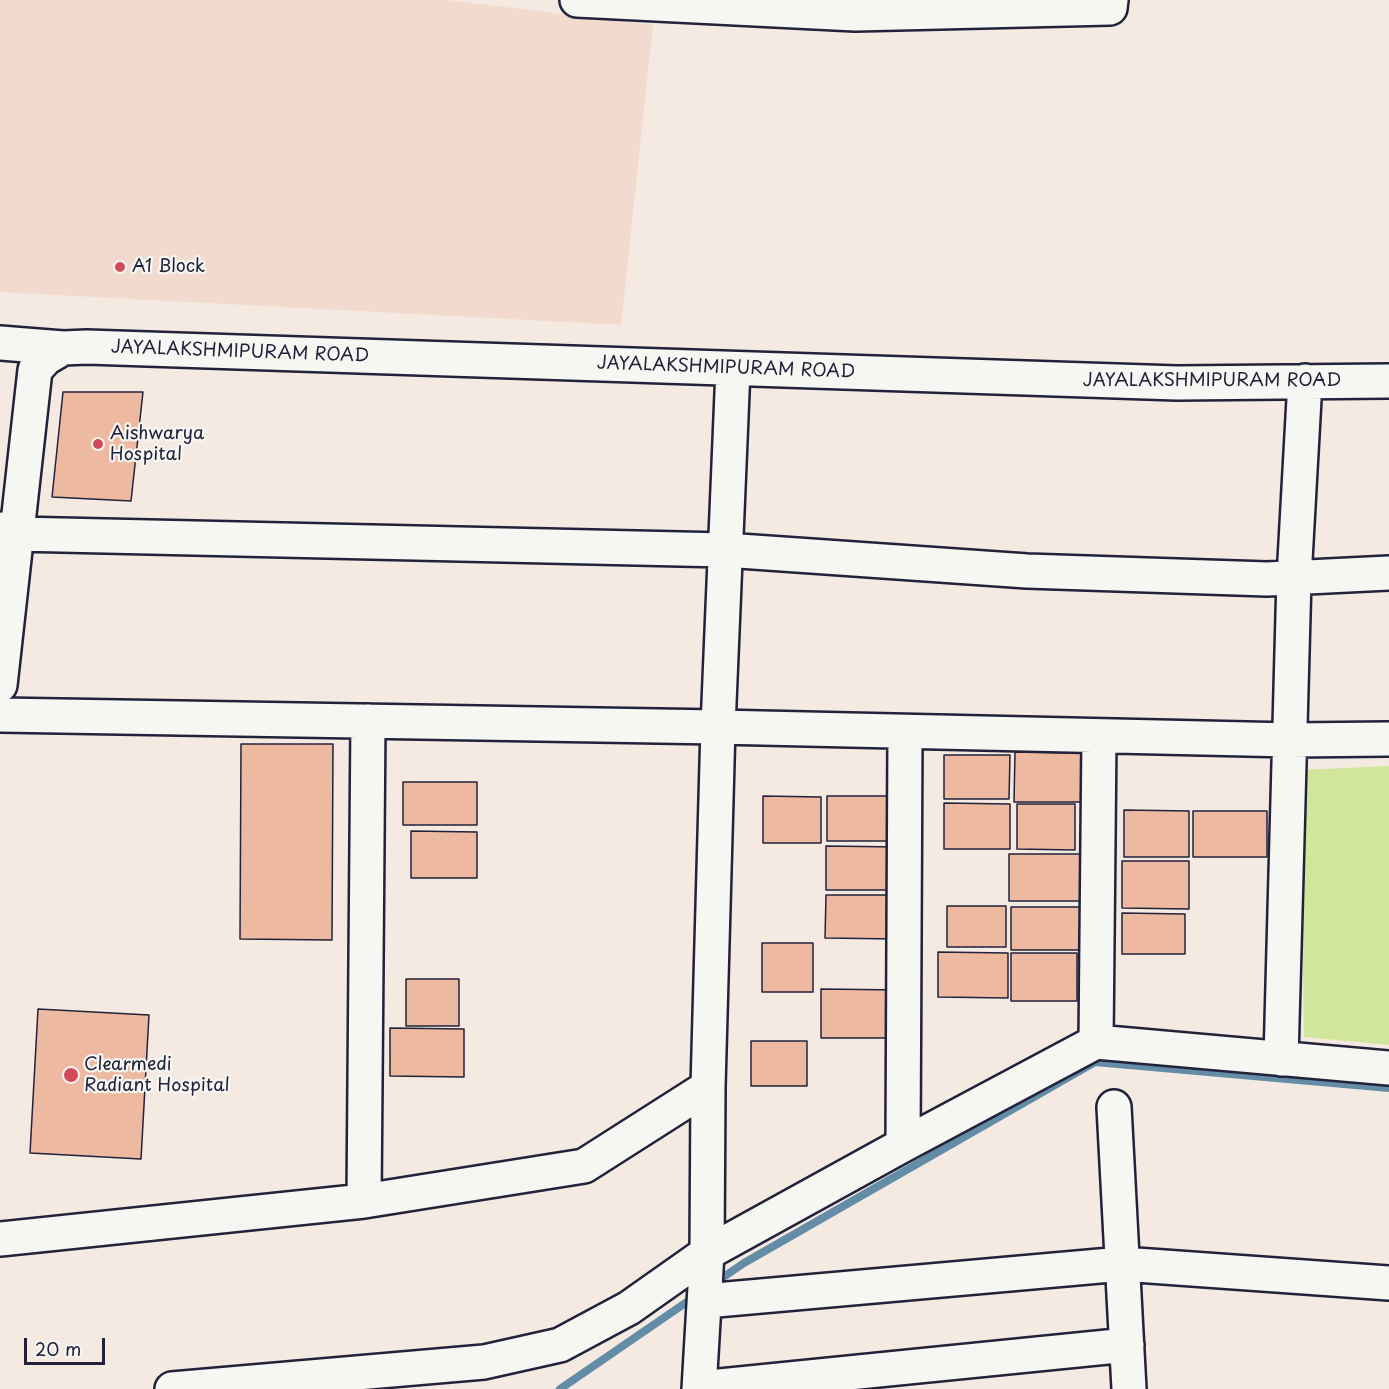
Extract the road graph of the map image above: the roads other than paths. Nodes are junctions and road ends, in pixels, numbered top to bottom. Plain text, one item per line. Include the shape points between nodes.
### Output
1 (577, 0) edge
2 (1111, 0) edge
3 (0, 343) edge
4 (63, 348) junction
5 (733, 369) junction
6 (1305, 381) junction
7 (1389, 381) edge
8 (8, 532) edge
9 (725, 550) junction
10 (1389, 573) edge
11 (1294, 578) junction
12 (0, 685) edge
13 (0, 715) edge
14 (368, 721) junction
15 (718, 727) junction
16 (904, 732) junction
17 (1099, 736) junction
18 (1389, 739) edge
19 (1291, 740) junction
20 (1096, 1042) junction
21 (1281, 1059) junction
22 (1389, 1068) edge
23 (708, 1087) junction
24 (1113, 1107) dead end
25 (903, 1145) junction
26 (364, 1201) junction
27 (0, 1239) edge
28 (707, 1252) junction
29 (1122, 1264) junction
30 (1389, 1282) edge
31 (705, 1301) junction
32 (1127, 1346) junction
33 (700, 1388) edge
34 (172, 1389) edge
35 (1129, 1389) edge

1 - 2 street via 855,14 1110,8
3 - 4 street, JAYALAKSHMIPURAM ROAD
4 - 5 street, JAYALAKSHMIPURAM ROAD
4 - 8 street via 35,370
5 - 6 street, JAYALAKSHMIPURAM ROAD via 1177,383
5 - 9 street
6 - 7 street, JAYALAKSHMIPURAM ROAD
6 - 11 street
8 - 9 street
8 - 12 street
9 - 11 street via 1027,571
9 - 15 street
10 - 11 street
11 - 19 street
13 - 14 street
14 - 15 street
14 - 26 street
15 - 16 street
15 - 23 street
16 - 17 street
16 - 25 street
17 - 19 street
17 - 20 street
18 - 19 street
19 - 21 street
20 - 21 street
20 - 25 street
21 - 22 street
23 - 26 street via 584,1166
23 - 28 street
24 - 29 street
25 - 28 street
26 - 27 street
28 - 31 street
28 - 34 street via 629,1308 560,1345 484,1362
29 - 30 street
29 - 31 street
29 - 32 street
31 - 33 street
32 - 33 street
32 - 35 street

